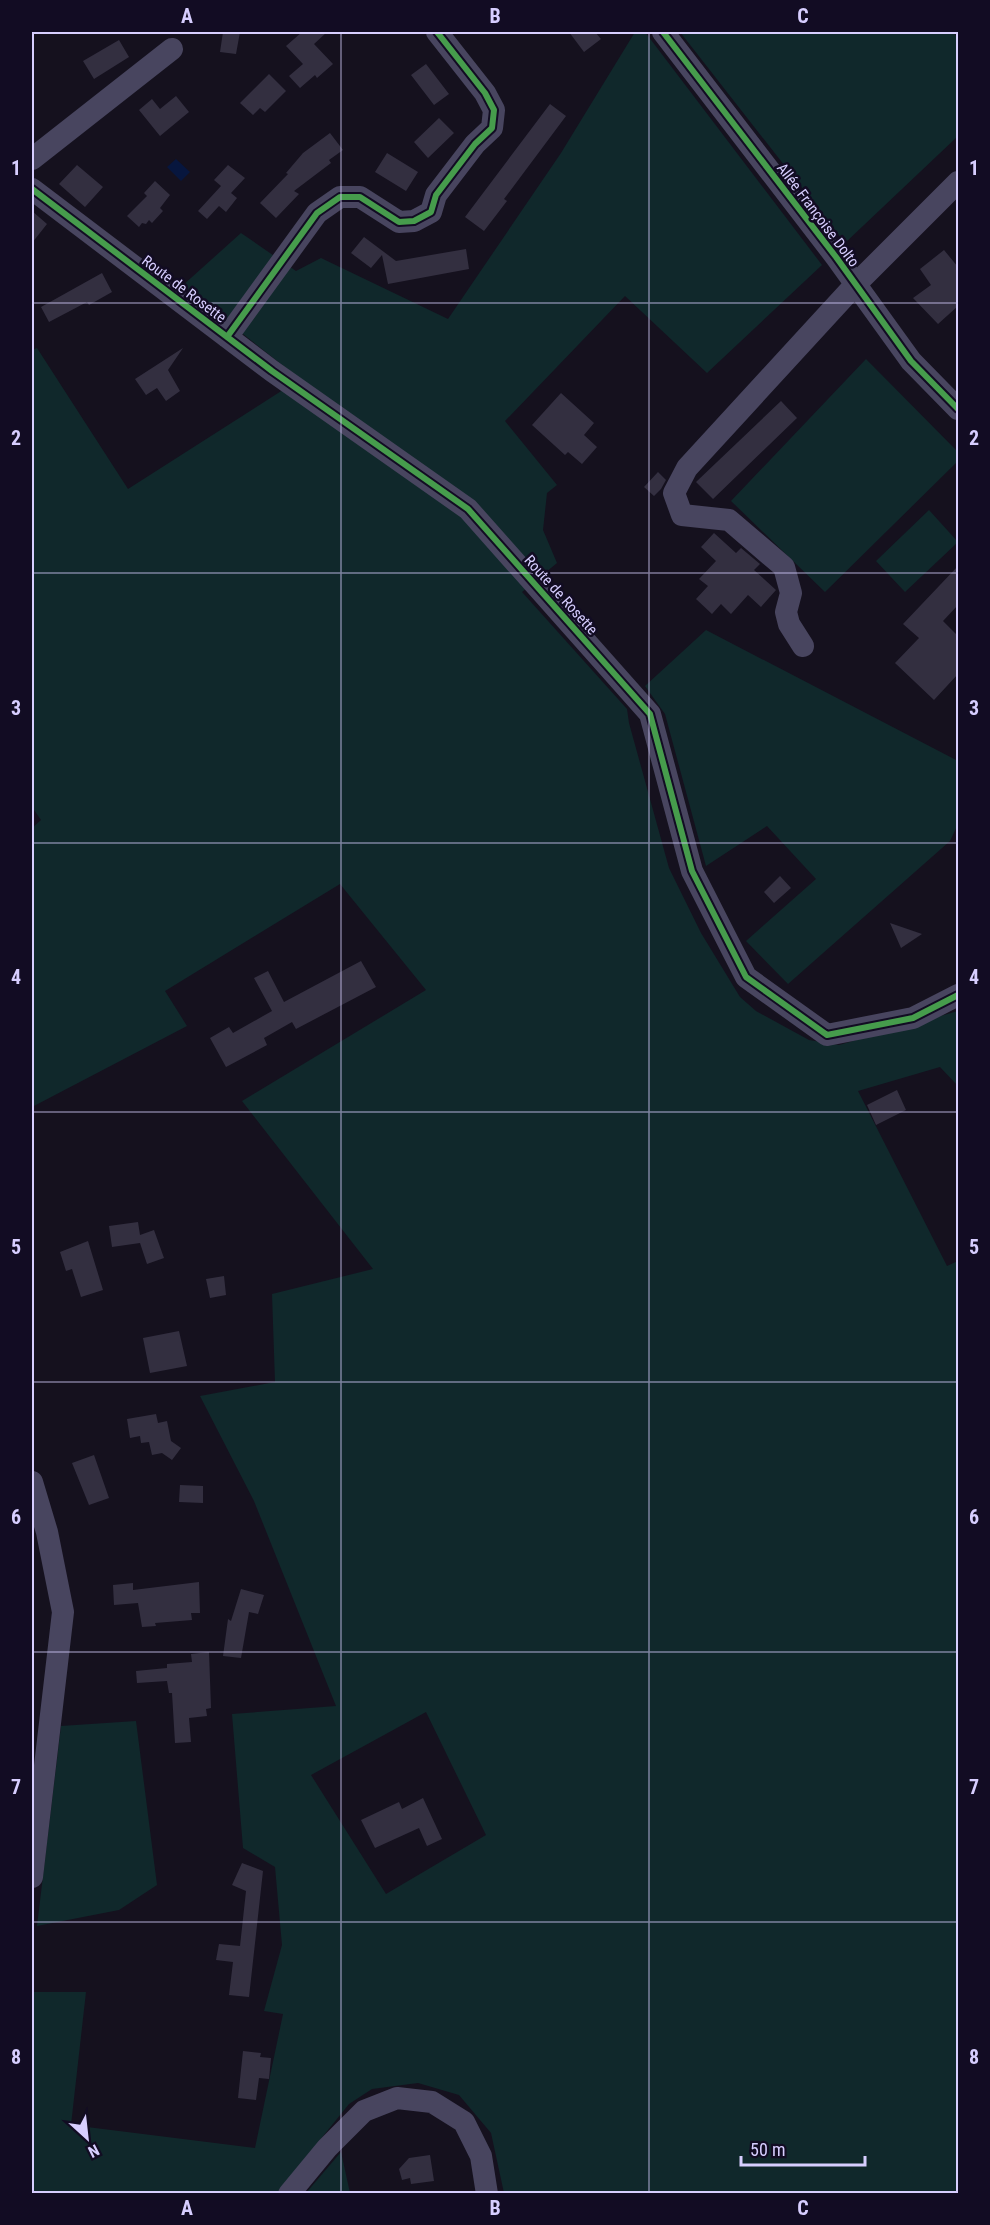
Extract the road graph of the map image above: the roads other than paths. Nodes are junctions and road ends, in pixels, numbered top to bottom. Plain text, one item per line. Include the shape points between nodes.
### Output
1 (437, 32) edge
2 (663, 32) edge
3 (172, 49) dead end
4 (32, 159) edge
5 (958, 182) edge
6 (32, 189) edge
7 (855, 285) junction
8 (227, 337) junction
9 (958, 409) edge
10 (803, 646) dead end
11 (958, 994) edge
12 (32, 1482) edge
13 (32, 1876) edge
14 (289, 2193) edge
15 (487, 2193) edge

1 - 8 street via 485,93 494,110 492,128 436,195 431,212 414,221 399,222 360,197 340,197 317,213
2 - 7 street, Allée Françoise Dolto
3 - 4 street
5 - 7 street
6 - 8 street, Route de Rosette
7 - 9 street, Allée Françoise Dolto via 911,361
7 - 10 street via 687,468 674,493 682,515 729,520 784,567 791,593 786,612
8 - 11 street, Route de Rosette via 468,509 650,714 692,870 746,977 827,1035 913,1018
12 - 13 street via 63,1612
14 - 15 street via 364,2110 397,2097 432,2102 464,2122 481,2156

